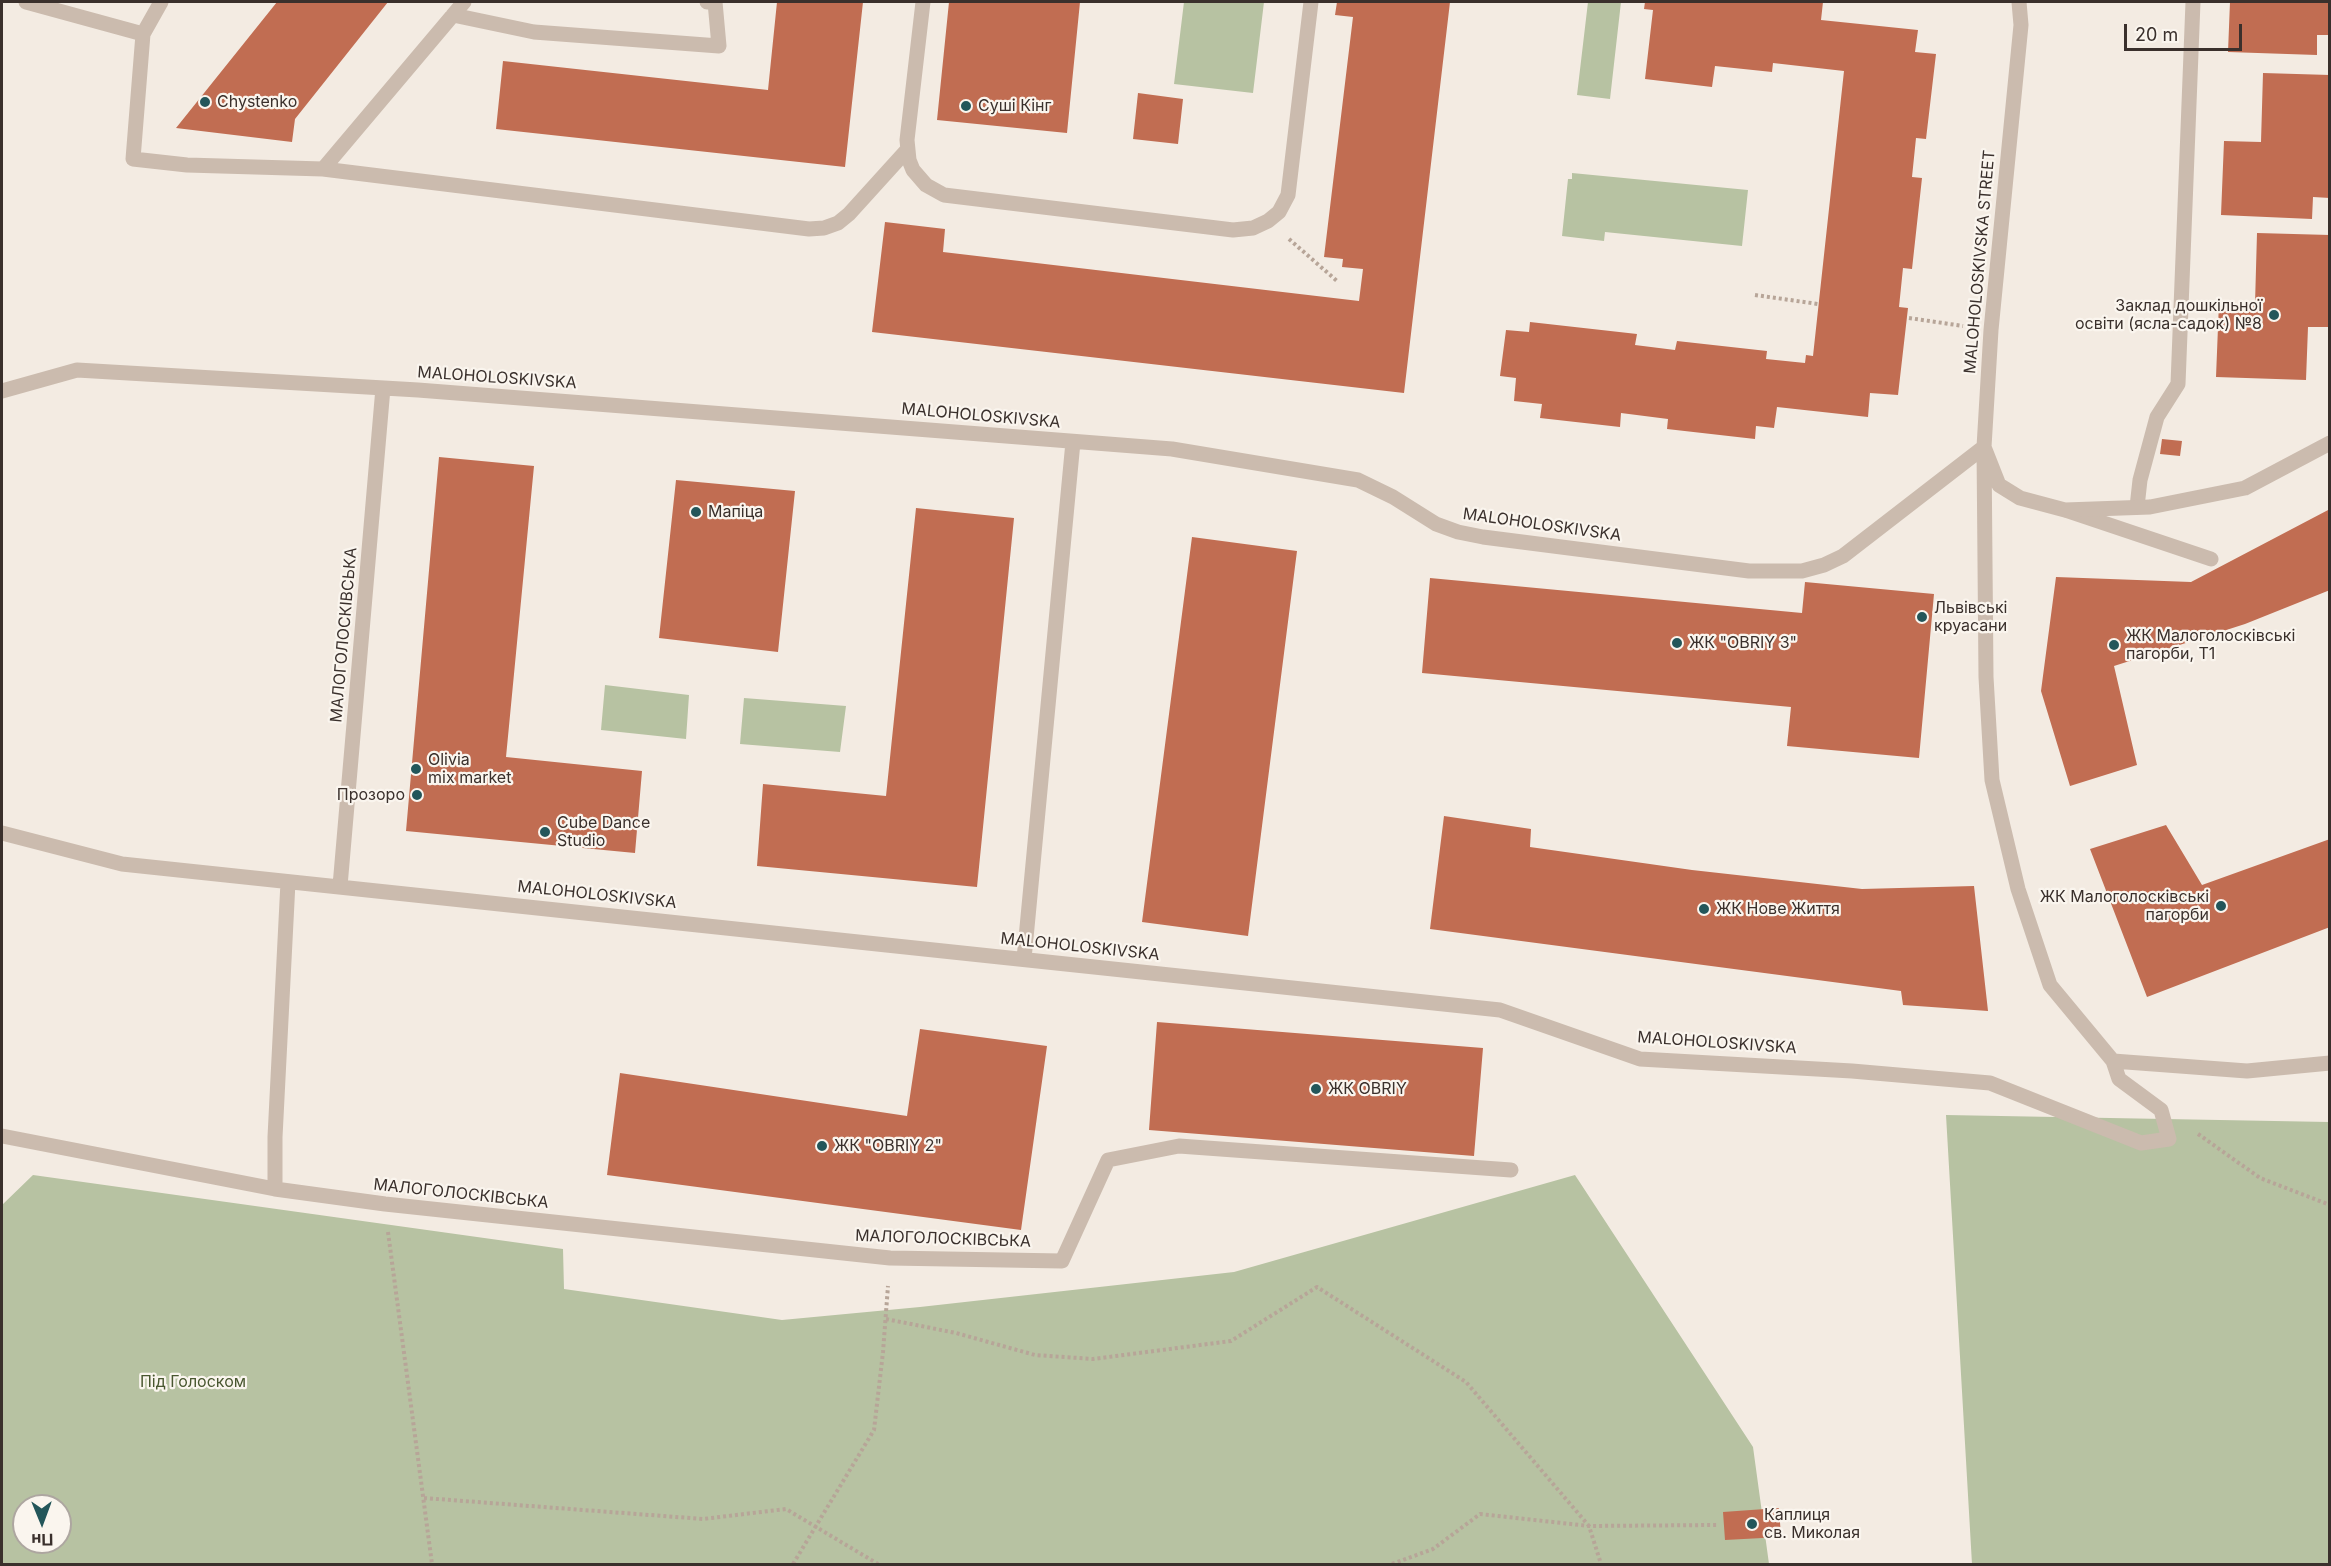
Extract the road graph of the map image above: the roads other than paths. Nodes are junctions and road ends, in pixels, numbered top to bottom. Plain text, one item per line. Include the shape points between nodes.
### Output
1 (26, 2) edge
2 (160, 2) edge
3 (464, 2) edge
4 (707, 2) edge
5 (923, 2) edge
6 (1311, 2) edge
7 (2019, 2) edge
8 (2193, 2) edge
9 (453, 15) junction
10 (143, 34) junction
11 (907, 150) junction
12 (323, 169) junction
13 (383, 388) junction
14 (2, 391) edge
15 (1073, 442) junction
16 (2330, 443) edge
17 (1984, 447) junction
18 (2137, 507) junction
19 (2065, 510) junction
20 (2211, 559) dead end
21 (2, 833) edge
22 (288, 882) junction
23 (340, 886) junction
24 (1024, 959) junction
25 (2113, 1061) junction
26 (2330, 1063) edge
27 (2, 1136) edge
28 (1510, 1170) dead end
29 (275, 1189) junction

1 - 10 street
2 - 10 street
3 - 9 street
4 - 9 street via 715,2 719,46 534,32
5 - 11 street
6 - 11 street via 1288,195 1279,212 1253,228 1233,230 944,195 918,178
7 - 17 street, MALOHOLOSKIVSKA STREET via 2021,25 1991,330
8 - 18 street via 2178,384 2157,417 2139,480
9 - 12 street
10 - 12 street via 133,159 187,165
11 - 12 street via 838,223 809,229
13 - 14 street, MALOHOLOSKIVSKA via 78,370
13 - 15 street, MALOHOLOSKIVSKA
13 - 23 street, МАЛОГОЛОСКІВСЬКА
15 - 17 street, MALOHOLOSKIVSKA via 1172,449 1358,480 1436,524 1458,532 1749,572 1802,570 1824,566 1843,556
15 - 24 street
16 - 18 street via 2245,488
17 - 19 street via 1999,485 2020,498
17 - 25 street via 1986,676 1992,780 2018,889 2050,985
18 - 19 street
19 - 20 street
21 - 22 street, MALOHOLOSKIVSKA via 122,864
22 - 23 street, MALOHOLOSKIVSKA
22 - 29 street
23 - 24 street, MALOHOLOSKIVSKA
24 - 25 street, MALOHOLOSKIVSKA via 1500,1010 1640,1059 1990,1083 2141,1143 2169,1139 2161,1110 2119,1079
25 - 26 street via 2247,1071
27 - 29 street, МАЛОГОЛОСКІВСЬКА
28 - 29 street, МАЛОГОЛОСКІВСЬКА via 1179,1146 1108,1160 1062,1261 890,1258

